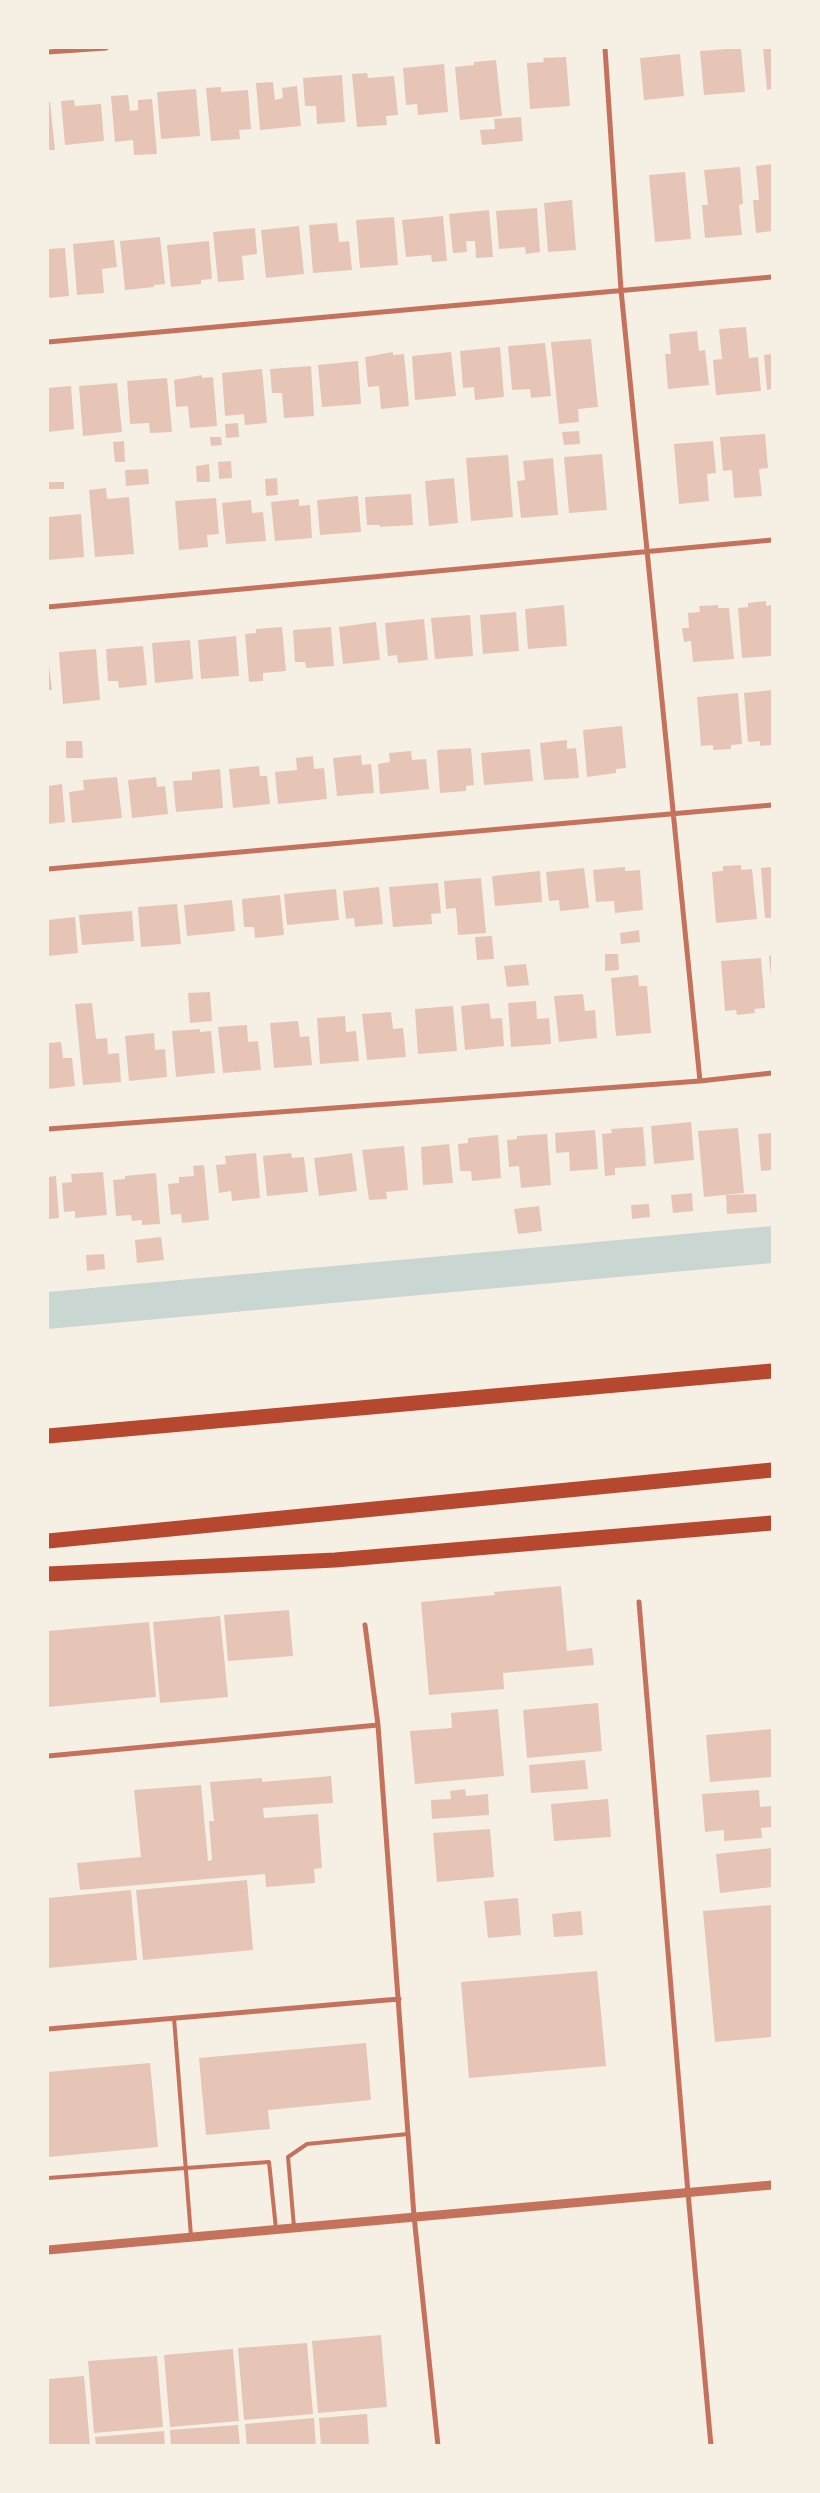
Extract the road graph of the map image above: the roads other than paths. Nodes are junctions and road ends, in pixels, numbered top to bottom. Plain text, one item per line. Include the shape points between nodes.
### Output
1 (105, 48) edge
2 (605, 48) edge
3 (48, 52) edge
4 (772, 277) edge
5 (621, 290) junction
6 (48, 342) edge
7 (772, 540) edge
8 (646, 552) junction
9 (48, 607) edge
10 (772, 805) edge
11 (674, 814) junction
12 (48, 869) edge
13 (772, 1073) edge
14 (700, 1081) junction
15 (48, 1129) edge
16 (772, 1371) edge
17 (48, 1436) edge
18 (772, 1470) edge
19 (772, 1523) edge
20 (48, 1540) edge
21 (48, 1574) edge
22 (639, 1602) dead end
23 (365, 1625) dead end
24 (378, 1725) junction
25 (48, 1756) edge
26 (398, 1999) junction
27 (174, 2018) junction
28 (48, 2029) edge
29 (408, 2134) junction
30 (188, 2169) junction
31 (48, 2178) edge
32 (772, 2185) edge
33 (688, 2193) junction
34 (414, 2216) junction
35 (295, 2229) junction
36 (276, 2231) junction
37 (191, 2236) junction
38 (48, 2250) edge
39 (438, 2446) edge
40 (711, 2446) edge

1 - 3 street
2 - 5 street
4 - 5 street
5 - 6 street
5 - 8 street
7 - 8 street
8 - 9 street
8 - 11 street
10 - 11 street
11 - 12 street
11 - 14 street
13 - 14 street
14 - 15 street
16 - 17 highway
18 - 20 highway
19 - 21 highway via 335,1560
22 - 33 street
23 - 24 street
24 - 25 street
24 - 26 street
26 - 27 street
26 - 29 street
27 - 28 street
27 - 30 lane
29 - 34 street
29 - 35 lane via 307,2144 288,2157
30 - 31 lane
30 - 36 lane via 269,2162
30 - 37 lane
32 - 33 street
33 - 34 street
33 - 40 street
34 - 35 street
34 - 39 street
35 - 36 street
36 - 37 street
37 - 38 street

